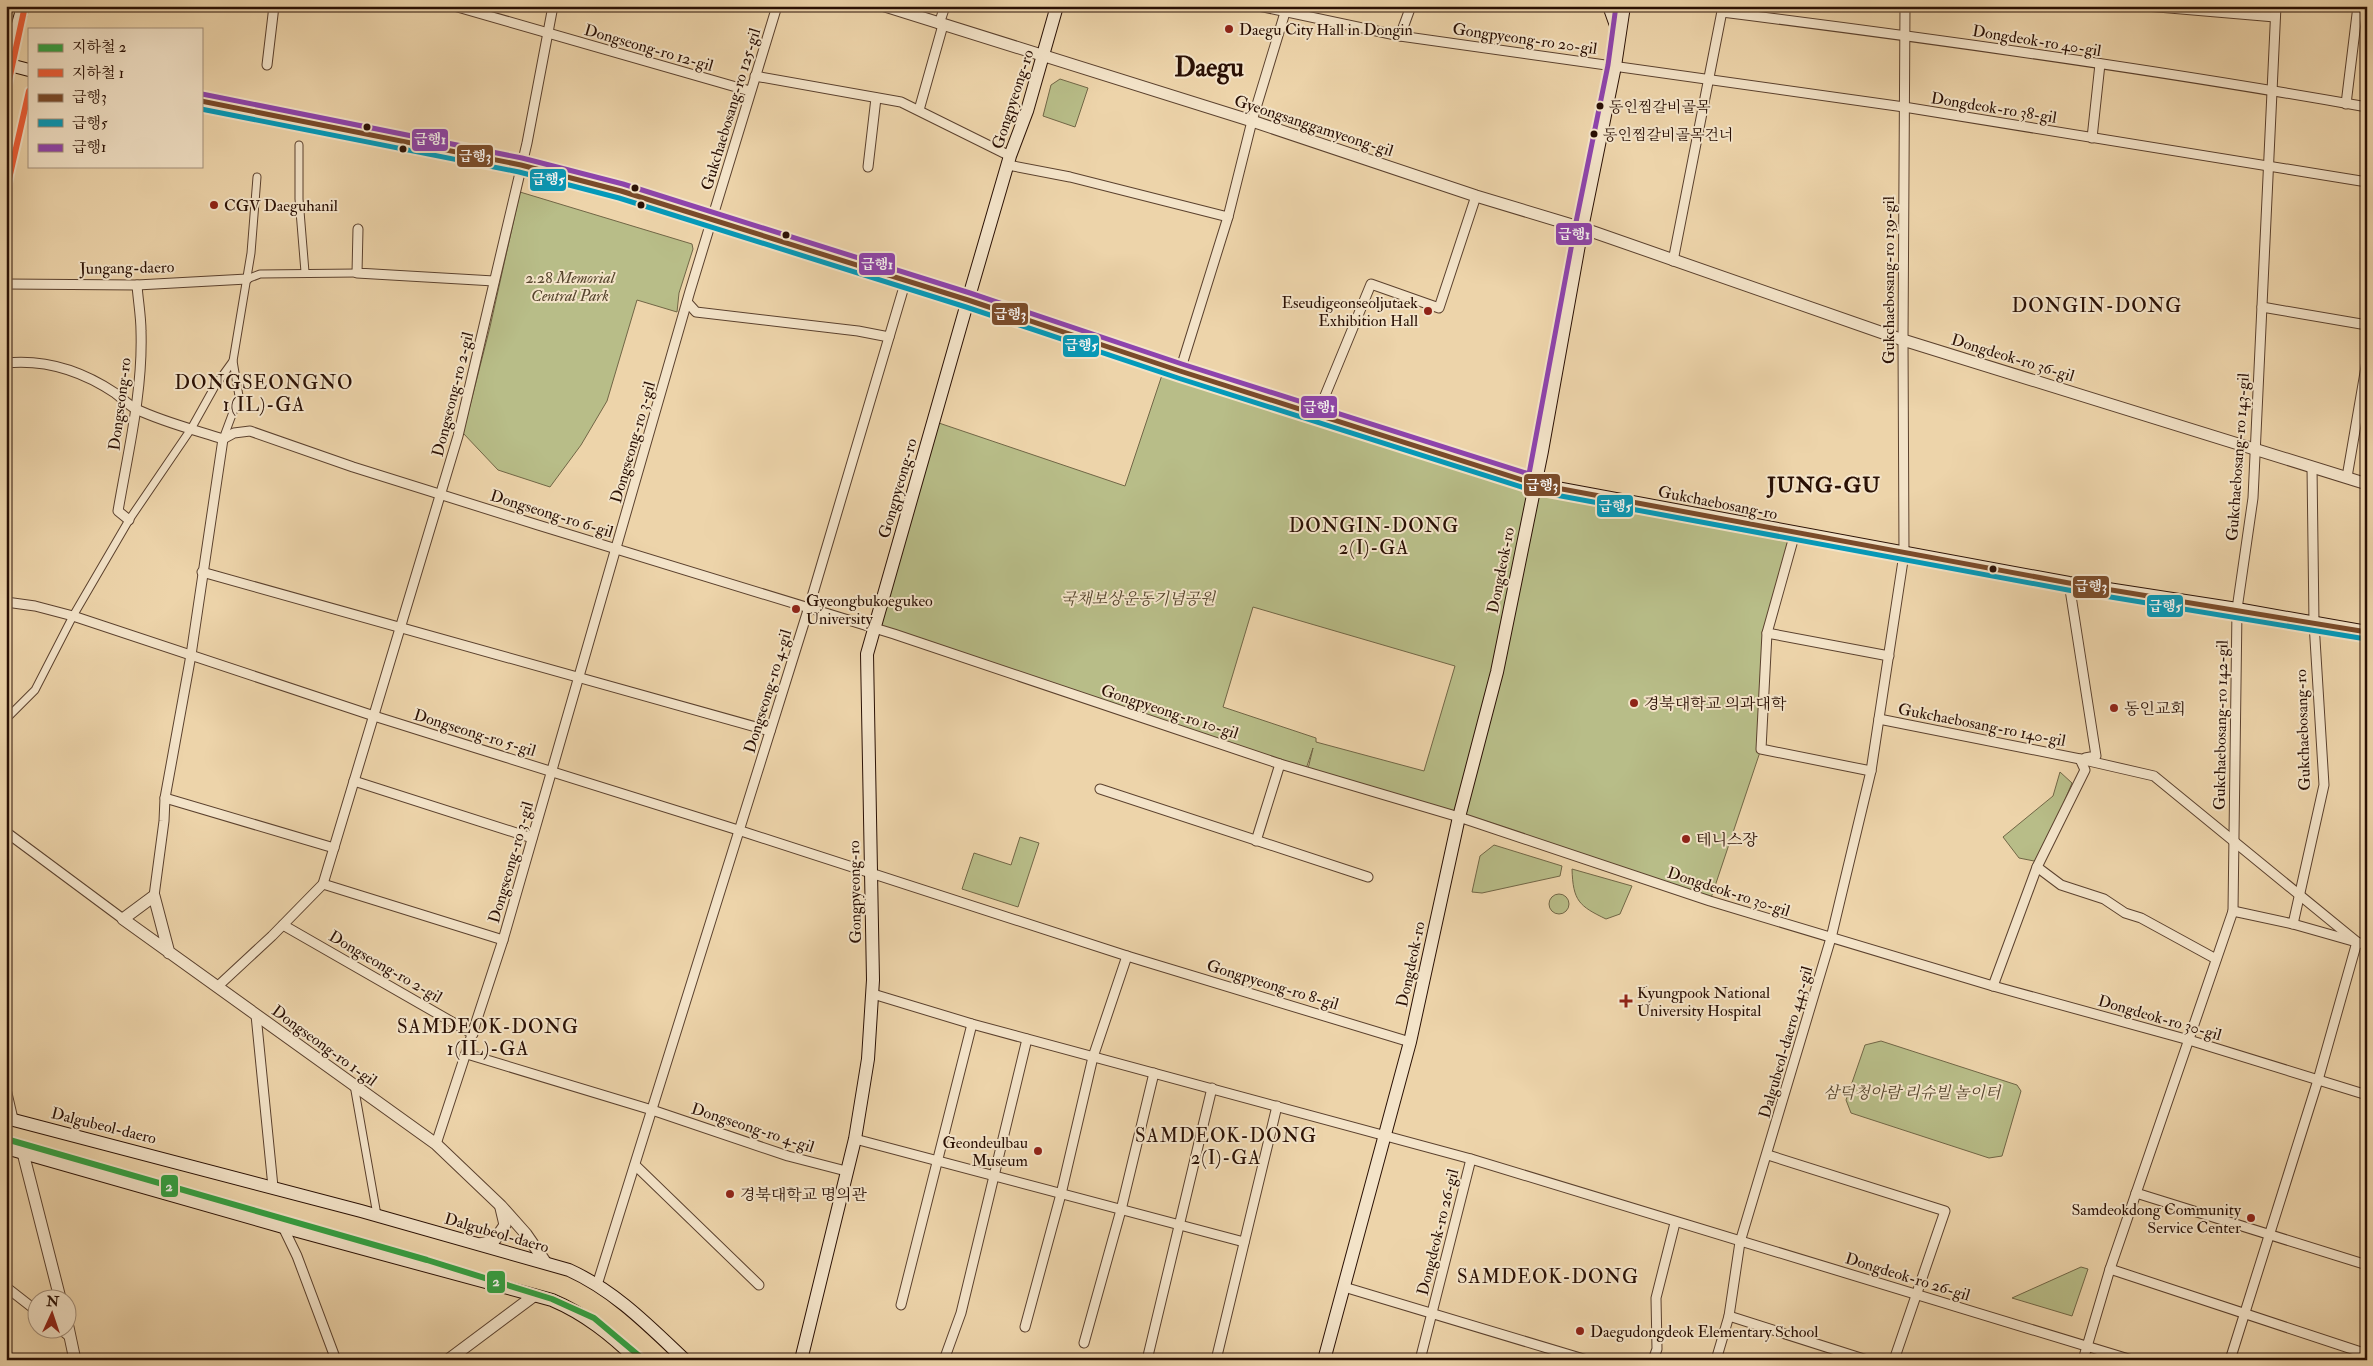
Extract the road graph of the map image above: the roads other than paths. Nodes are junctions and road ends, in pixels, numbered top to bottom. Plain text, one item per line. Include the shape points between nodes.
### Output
1 (23, 6) edge
2 (274, 6) edge
3 (454, 6) edge
4 (553, 6) edge
5 (777, 6) edge
6 (885, 6) edge
7 (945, 6) edge
8 (1057, 6) edge
9 (1259, 6) edge
10 (1411, 6) edge
11 (1608, 6) edge
12 (1624, 6) edge
13 (1905, 6) edge
14 (2146, 6) edge
15 (2276, 6) edge
16 (2358, 6) edge
17 (1723, 9) edge
18 (2210, 9) edge
19 (1286, 10) edge
20 (2276, 17) junction
21 (941, 24) junction
22 (548, 33) junction
23 (1905, 35) junction
24 (1400, 36) junction
25 (1620, 38) junction
26 (1042, 57) junction
27 (2100, 64) junction
28 (6, 65) edge
29 (267, 65) dead end
30 (1615, 66) junction
31 (28, 70) edge
32 (755, 76) junction
33 (1709, 79) junction
34 (2272, 90) junction
35 (750, 91) junction
36 (876, 98) junction
37 (202, 101) edge
38 (2346, 104) junction
39 (1904, 107) junction
40 (2367, 108) edge
41 (919, 110) junction
42 (1252, 121) junction
43 (2092, 138) junction
44 (299, 145) dead end
45 (1009, 161) junction
46 (521, 164) junction
47 (2268, 166) junction
48 (868, 167) dead end
49 (257, 177) dead end
50 (2367, 182) edge
51 (1476, 196) junction
52 (1228, 217) junction
53 (712, 220) junction
54 (1582, 228) junction
55 (358, 229) dead end
56 (1673, 261) junction
57 (305, 272) junction
58 (357, 273) junction
59 (247, 279) junction
60 (906, 280) junction
61 (494, 281) junction
62 (6, 284) edge
63 (137, 285) junction
64 (968, 300) junction
65 (687, 302) junction
66 (2262, 307) junction
67 (2367, 325) edge
68 (889, 338) junction
69 (1903, 340) junction
70 (233, 361) junction
71 (2367, 361) edge
72 (6, 363) edge
73 (1180, 371) junction
74 (135, 408) junction
75 (1317, 415) junction
76 (191, 429) junction
77 (223, 439) junction
78 (2255, 449) junction
79 (2312, 467) junction
80 (2347, 478) junction
81 (1535, 484) junction
82 (2367, 484) edge
83 (441, 494) junction
84 (129, 520) junction
85 (1795, 533) junction
86 (617, 549) junction
87 (1904, 554) junction
88 (202, 572) junction
89 (2069, 583) junction
90 (6, 602) edge
91 (809, 607) junction
92 (2237, 609) junction
93 (73, 616) junction
94 (2314, 623) junction
95 (401, 628) junction
96 (872, 628) junction
97 (2367, 632) edge
98 (1767, 633) junction
99 (191, 655) junction
100 (1889, 656) junction
101 (577, 677) junction
102 (374, 716) junction
103 (6, 719) edge
104 (1879, 719) junction
105 (770, 731) junction
106 (2080, 759) junction
107 (1280, 764) junction
108 (550, 771) junction
109 (1871, 771) junction
110 (354, 781) junction
111 (1100, 789) dead end
112 (165, 798) junction
113 (1459, 817) junction
114 (738, 830) junction
115 (6, 832) edge
116 (532, 838) junction
117 (2234, 841) junction
118 (1256, 842) junction
119 (334, 848) junction
120 (2037, 866) junction
121 (870, 874) junction
122 (1368, 877) dead end
123 (323, 884) junction
124 (2299, 894) junction
125 (154, 896) junction
126 (2233, 911) junction
127 (123, 919) junction
128 (2292, 924) junction
129 (283, 925) junction
130 (1831, 938) junction
131 (504, 940) junction
132 (2357, 942) junction
133 (2367, 945) edge
134 (169, 953) junction
135 (1127, 956) junction
136 (2216, 959) junction
137 (1993, 986) junction
138 (217, 987) junction
139 (873, 994) junction
140 (256, 1015) junction
141 (972, 1024) junction
142 (474, 1034) junction
143 (1027, 1039) junction
144 (2189, 1040) junction
145 (1410, 1042) junction
146 (467, 1054) junction
147 (1094, 1057) junction
148 (1154, 1073) junction
149 (2318, 1080) junction
150 (354, 1085) junction
151 (6, 1088) edge
152 (1212, 1088) junction
153 (2367, 1095) edge
154 (1277, 1106) junction
155 (652, 1110) junction
156 (10, 1118) edge
157 (1384, 1135) junction
158 (856, 1139) junction
159 (436, 1144) junction
160 (6, 1148) edge
161 (23, 1153) junction
162 (1768, 1155) junction
163 (1471, 1159) junction
164 (937, 1161) junction
165 (636, 1165) junction
166 (846, 1171) junction
167 (994, 1176) junction
168 (273, 1187) junction
169 (2136, 1193) junction
170 (1061, 1194) junction
171 (501, 1206) junction
172 (1121, 1210) junction
173 (377, 1215) junction
174 (1675, 1223) junction
175 (1179, 1225) junction
176 (283, 1227) junction
177 (2269, 1234) junction
178 (1244, 1242) junction
179 (1740, 1242) junction
180 (480, 1244) junction
181 (546, 1262) junction
182 (2367, 1265) edge
183 (2110, 1269) junction
184 (597, 1285) junction
185 (759, 1285) dead end
186 (6, 1287) edge
187 (1344, 1287) junction
188 (57, 1288) edge
189 (1915, 1294) junction
190 (535, 1295) junction
191 (28, 1304) edge
192 (901, 1305) dead end
193 (1432, 1312) junction
194 (2244, 1313) junction
195 (1730, 1316) junction
196 (1025, 1328) dead end
197 (70, 1338) edge
198 (1084, 1343) dead end
199 (2087, 1345) junction
200 (2367, 1354) edge
201 (1581, 1359) edge
202 (75, 1360) edge
203 (336, 1360) edge
204 (448, 1360) edge
205 (637, 1360) edge
206 (684, 1360) edge
207 (801, 1360) edge
208 (944, 1360) edge
209 (1147, 1360) edge
210 (1216, 1360) edge
211 (1324, 1360) edge
212 (1420, 1360) edge
213 (1653, 1360) edge
214 (1716, 1360) edge
215 (1867, 1360) edge
216 (1894, 1360) edge
217 (2083, 1360) edge
218 (2132, 1360) edge
219 (2230, 1360) edge

1 - 28 main road
2 - 29 street
3 - 22 street, Dongseong-ro 12-gil
4 - 22 street, Dongseong-ro 2-gil
5 - 32 street, Gukchaebosang-ro 125-gil
6 - 21 street, Gyeongsanggamyeong-gil
7 - 21 street
8 - 26 main road, Gongpyeong-ro
9 - 19 street, Gongpyeong-ro 20-gil
10 - 24 street
11 - 25 main road
12 - 25 main road, Dongdeok-ro
13 - 23 street, Gukchaebosang-ro 139-gil
14 - 18 street
15 - 20 street, Gukchaebosang-ro 143-gil
16 - 38 street
17 - 23 street, Dongdeok-ro 40-gil
17 - 33 street
18 - 20 street
19 - 24 street, Gongpyeong-ro 20-gil
19 - 42 street
20 - 34 street, Gukchaebosang-ro 143-gil
21 - 26 street, Gyeongsanggamyeong-gil
21 - 41 street
22 - 35 street, Dongseong-ro 12-gil
22 - 46 street, Dongseong-ro 2-gil
23 - 27 street, Dongdeok-ro 40-gil
23 - 39 street, Gukchaebosang-ro 139-gil
24 - 30 street, Gongpyeong-ro 20-gil
25 - 30 main road, Dongdeok-ro
26 - 42 street, Gyeongsanggamyeong-gil
26 - 45 main road, Gongpyeong-ro
27 - 34 street, Dongdeok-ro 40-gil
27 - 43 street
28 - 31 main road
30 - 33 street, Dongdeok-ro 38-gil
30 - 54 main road, Dongdeok-ro
32 - 35 street, Gukchaebosang-ro 125-gil
32 - 36 street
33 - 39 street, Dongdeok-ro 38-gil
33 - 56 street
34 - 38 street, Dongdeok-ro 40-gil
34 - 47 street, Gukchaebosang-ro 143-gil
35 - 53 street, Gukchaebosang-ro 125-gil
36 - 41 street via 901,102
36 - 48 street
37 - 46 main road, Gukchaebosang-ro
38 - 40 street, Dongdeok-ro 40-gil
39 - 43 street, Dongdeok-ro 38-gil
39 - 69 street, Gukchaebosang-ro 139-gil
41 - 45 street
42 - 51 street, Gyeongsanggamyeong-gil
42 - 52 street
43 - 47 street, Dongdeok-ro 38-gil
44 - 57 street via 299,199
45 - 52 street
45 - 64 main road, Gongpyeong-ro
46 - 53 main road, Gukchaebosang-ro
46 - 61 street, Dongseong-ro 2-gil
47 - 50 street, Dongdeok-ro 38-gil
47 - 66 street, Gukchaebosang-ro 143-gil
49 - 59 street
51 - 54 street, Gyeongsanggamyeong-gil
51 - 75 street via 1439,308 1371,284
52 - 73 street
53 - 60 main road, Gukchaebosang-ro
53 - 65 street, Dongseong-ro 3-gil
54 - 56 street, Dongdeok-ro 36-gil
54 - 81 main road, Dongdeok-ro
55 - 58 street
56 - 69 street, Dongdeok-ro 36-gil
57 - 58 street
57 - 59 street via 260,274
58 - 61 street
59 - 63 street, Jungang-daero
59 - 70 street
60 - 64 main road, Gukchaebosang-ro
60 - 68 street, Dongseong-ro 4-gil
61 - 83 street, Dongseong-ro 2-gil
62 - 63 street, Jungang-daero
63 - 74 street, Dongseong-ro via 142,331
64 - 73 main road, Gukchaebosang-ro
64 - 96 main road, Gongpyeong-ro
65 - 68 street via 696,312 858,331
65 - 86 street, Dongseong-ro 3-gil
66 - 67 street
66 - 78 street, Gukchaebosang-ro 143-gil
68 - 91 street, Dongseong-ro 4-gil
69 - 78 street, Dongdeok-ro 36-gil
69 - 87 street, Gukchaebosang-ro 139-gil
70 - 76 street
70 - 77 street via 239,396
71 - 80 street
72 - 74 street via 51,364 80,373
73 - 75 main road, Gukchaebosang-ro
74 - 76 street
74 - 84 street, Dongseong-ro via 118,511
75 - 81 main road, Gukchaebosang-ro
76 - 77 street
76 - 84 street
77 - 83 street, Dongseong-ro 6-gil via 234,433 250,431
77 - 88 street
78 - 79 street, Dongdeok-ro 36-gil
78 - 92 street, Gukchaebosang-ro 143-gil via 2253,498
79 - 80 street, Dongdeok-ro 36-gil
79 - 94 street, Gukchaebosang-ro
80 - 82 street, Dongdeok-ro 36-gil
81 - 85 main road, Gukchaebosang-ro
81 - 113 main road, Dongdeok-ro via 1497,672
83 - 86 street, Dongseong-ro 6-gil
83 - 95 street, Dongseong-ro 2-gil
84 - 93 street
85 - 87 main road, Gukchaebosang-ro
85 - 98 street, Gukchaebosang-ro
86 - 91 street, Dongseong-ro 6-gil
86 - 101 street, Dongseong-ro 3-gil
87 - 89 main road, Gukchaebosang-ro
87 - 100 street, Gukchaebosang-ro 140-gil
88 - 95 street
88 - 99 street
89 - 92 main road, Gukchaebosang-ro
89 - 106 street via 2096,756
90 - 93 street
91 - 96 street, Dongseong-ro 6-gil
91 - 105 street, Dongseong-ro 4-gil
92 - 94 main road, Gukchaebosang-ro
92 - 117 street, Gukchaebosang-ro 142-gil
93 - 99 street, Dongseong-ro 5-gil
93 - 103 street via 35,690
94 - 97 main road, Gukchaebosang-ro
94 - 124 street, Gukchaebosang-ro via 2324,785
95 - 101 street
95 - 102 street, Dongseong-ro 2-gil
96 - 107 street, Gongpyeong-ro 10-gil
96 - 121 main road, Gongpyeong-ro via 867,654
98 - 100 street
98 - 109 street, Gukchaebosang-ro via 1761,749
99 - 102 street, Dongseong-ro 5-gil
99 - 112 street
100 - 104 street, Gukchaebosang-ro 140-gil
101 - 105 street
101 - 108 street, Dongseong-ro 3-gil
102 - 108 street, Dongseong-ro 5-gil
102 - 110 street, Dongseong-ro 2-gil
104 - 106 street, Gukchaebosang-ro 140-gil
104 - 109 street, Gukchaebosang-ro 140-gil
105 - 114 street, Dongseong-ro 4-gil
106 - 117 street, Gukchaebosang-ro 142-gil via 2154,776
106 - 120 street via 2085,770
107 - 113 street, Gongpyeong-ro 10-gil
107 - 118 street
108 - 114 street, Dongseong-ro 5-gil
108 - 116 street, Dongseong-ro 3-gil
109 - 130 street, Gukchaebosang-ro 140-gil
110 - 116 street
110 - 119 street, Dongseong-ro 2-gil
111 - 118 street
112 - 119 street
112 - 125 street
113 - 130 street, Dongdeok-ro 30-gil
113 - 145 main road, Dongdeok-ro
114 - 121 street, Dongseong-ro 5-gil
114 - 155 street, Dongseong-ro 4-gil
115 - 127 street, Dongseong-ro 1-gil
116 - 131 street, Dongseong-ro 3-gil
117 - 124 street, Gukchaebosang-ro 142-gil
117 - 126 street, Gukchaebosang-ro 142-gil
118 - 122 street
119 - 123 street, Dongseong-ro 2-gil
120 - 136 street via 2061,885 2104,899
120 - 137 street
121 - 135 street, Gongpyeong-ro 8-gil
121 - 139 main road, Gongpyeong-ro
123 - 129 street, Dongseong-ro 2-gil
123 - 131 street
124 - 128 street, Gukchaebosang-ro
124 - 132 street, Gukchaebosang-ro 142-gil
125 - 127 street
125 - 134 street
126 - 128 street, Gukchaebosang-ro 142-gil
126 - 136 street, Gukchaebosang-ro 142-gil
127 - 134 street, Dongseong-ro 1-gil
128 - 132 street, Gukchaebosang-ro 142-gil
129 - 138 street, Dongseong-ro 2-gil
129 - 142 street, Dongseong-ro 2-gil
130 - 137 street, Dongdeok-ro 30-gil
130 - 162 street, Dalgubeol-daero 443-gil
131 - 142 street, Dongseong-ro 3-gil
132 - 133 street, Gukchaebosang-ro 142-gil
132 - 149 street
134 - 138 street, Dongseong-ro 1-gil
135 - 145 street, Gongpyeong-ro 8-gil
135 - 147 street
136 - 144 street, Gukchaebosang-ro 142-gil
137 - 144 street, Dongdeok-ro 30-gil
138 - 140 street, Dongseong-ro 1-gil
139 - 141 street
139 - 158 main road, Gongpyeong-ro via 868,1060
140 - 150 street, Dongseong-ro 1-gil
140 - 168 street
141 - 143 street
141 - 164 street
142 - 146 street, Dongseong-ro 3-gil
143 - 147 street
143 - 167 street
144 - 149 street, Dongdeok-ro 30-gil
144 - 169 street, Gukchaebosang-ro 142-gil
145 - 157 main road, Dongdeok-ro
146 - 155 street
146 - 159 street, Dongseong-ro 3-gil
147 - 148 street
147 - 170 street
148 - 152 street
148 - 172 street
149 - 153 street, Dongdeok-ro 30-gil
149 - 177 street
150 - 159 street, Dongseong-ro 1-gil
150 - 173 street
151 - 156 street, Dalgubeol-daero
152 - 154 street
152 - 175 street
154 - 157 street
154 - 178 street
155 - 165 street, Dongseong-ro 4-gil
155 - 166 street, Dongseong-ro 4-gil via 788,1156
156 - 168 main road, Dalgubeol-daero
157 - 163 street, Dongdeok-ro 26-gil
157 - 187 main road, Dongdeok-ro
158 - 164 street
158 - 166 main road, Gongpyeong-ro
159 - 171 street, Dongseong-ro 1-gil
160 - 161 main road
161 - 176 main road
161 - 188 street
162 - 179 street, Dalgubeol-daero 443-gil
162 - 189 street via 1945,1211
163 - 174 street, Dongdeok-ro 26-gil
163 - 193 street, Dongdeok-ro 26-gil
164 - 167 street
164 - 192 street
165 - 184 street, Dongseong-ro 4-gil
165 - 185 street
166 - 207 main road, Gongpyeong-ro
167 - 170 street
167 - 208 street via 960,1313
168 - 173 main road, Dalgubeol-daero
169 - 177 street
169 - 183 street, Gukchaebosang-ro 142-gil
170 - 172 street
170 - 196 street
171 - 180 street via 505,1225 494,1240
171 - 181 street, Dongseong-ro 1-gil
172 - 175 street
172 - 198 street
173 - 180 main road, Dalgubeol-daero
174 - 179 street, Dongdeok-ro 26-gil
174 - 213 street via 1656,1298 1657,1349
175 - 178 street
175 - 209 street
176 - 190 main road
176 - 203 street
177 - 182 street
177 - 194 street
178 - 210 street
179 - 189 street, Dongdeok-ro 26-gil
179 - 195 street, Dalgubeol-daero 443-gil
180 - 181 main road, Dalgubeol-daero
181 - 184 main road, Dalgubeol-daero
183 - 194 street
183 - 199 street, Gukchaebosang-ro 142-gil
184 - 206 main road, Dalgubeol-daero via 628,1306
186 - 191 street
187 - 193 street
187 - 211 main road, Dongdeok-ro
189 - 199 street, Dongdeok-ro 26-gil
189 - 216 street
190 - 204 street
190 - 205 main road via 575,1310 614,1337
193 - 201 street
193 - 212 street
194 - 200 street
194 - 219 street
195 - 214 street, Dalgubeol-daero 443-gil
195 - 215 street
197 - 202 street
199 - 217 street, Gukchaebosang-ro 142-gil
199 - 218 street, Dongdeok-ro 26-gil

